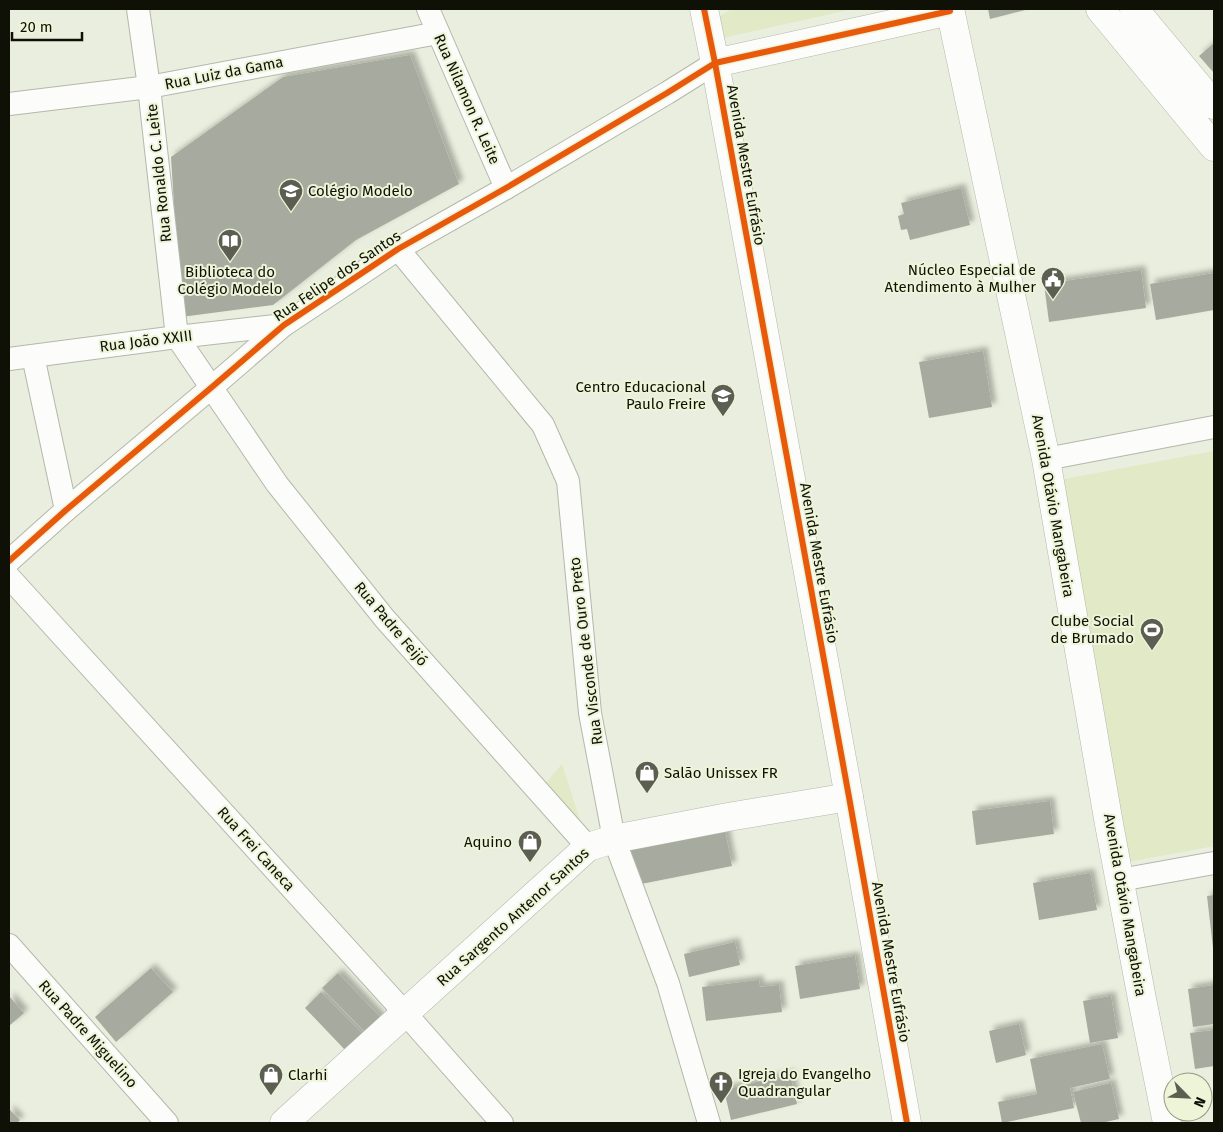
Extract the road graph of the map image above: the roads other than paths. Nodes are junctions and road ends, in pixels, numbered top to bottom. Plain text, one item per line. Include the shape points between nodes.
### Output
1 (138, 9) edge
2 (428, 9) edge
3 (1100, 9) edge
4 (1134, 9) edge
5 (950, 10) edge
6 (708, 11) edge
7 (438, 33) junction
8 (715, 63) junction
9 (149, 87) junction
10 (9, 104) edge
11 (1214, 105) edge
12 (1214, 147) edge
13 (506, 188) junction
14 (398, 249) junction
15 (284, 325) junction
16 (177, 337) junction
17 (33, 356) junction
18 (9, 359) edge
19 (212, 387) junction
20 (1214, 427) edge
21 (1046, 459) junction
22 (66, 510) junction
23 (9, 561) edge
24 (9, 577) edge
25 (849, 796) junction
26 (614, 839) junction
27 (588, 847) junction
28 (1214, 863) edge
29 (1120, 880) junction
30 (9, 945) edge
31 (405, 1013) junction
32 (167, 1123) edge
33 (284, 1123) edge
34 (502, 1123) edge
35 (709, 1123) edge
36 (907, 1123) edge
37 (1168, 1123) edge

1 - 9 street, Rua Ronaldo C. Leite
2 - 7 street, Rua Nilamon R. Leite
3 - 12 street
4 - 11 street
5 - 8 street
5 - 21 street, Avenida Otávio Mangabeira
6 - 8 street, Avenida Mestre Eufrásio
7 - 9 street, Rua Luiz da Gama
7 - 13 street, Rua Nilamon R. Leite
8 - 13 street, Rua Felipe dos Santos
8 - 25 street, Avenida Mestre Eufrásio
9 - 10 street, Rua Luiz da Gama
9 - 16 street, Rua Ronaldo C. Leite
13 - 14 street, Rua Felipe dos Santos
14 - 15 street, Rua Felipe dos Santos
14 - 26 street, Rua Visconde de Ouro Preto via 543,426 568,481 590,713
15 - 16 street, Rua João XXIII
15 - 19 street, Rua Felipe dos Santos
16 - 17 street, Rua João XXIII
16 - 19 street, Rua Padre Feijó
17 - 18 street, Rua João XXIII
17 - 22 street
19 - 22 street, Rua Felipe dos Santos
19 - 27 street, Rua Padre Feijó via 278,484 385,619
20 - 21 street
21 - 29 street, Avenida Otávio Mangabeira
22 - 23 street, Rua Felipe dos Santos
24 - 31 street, Rua Frei Caneca
25 - 26 street, Rua Sargento Antenor Santos
25 - 36 street, Avenida Mestre Eufrásio
26 - 27 street, Rua Sargento Antenor Santos
26 - 35 street, Rua Visconde de Ouro Preto via 668,983
27 - 31 street, Rua Sargento Antenor Santos
28 - 29 street
29 - 37 street, Avenida Otávio Mangabeira
30 - 32 street, Rua Padre Miguelino
31 - 33 street, Rua Sargento Antenor Santos
31 - 34 street, Rua Frei Caneca

